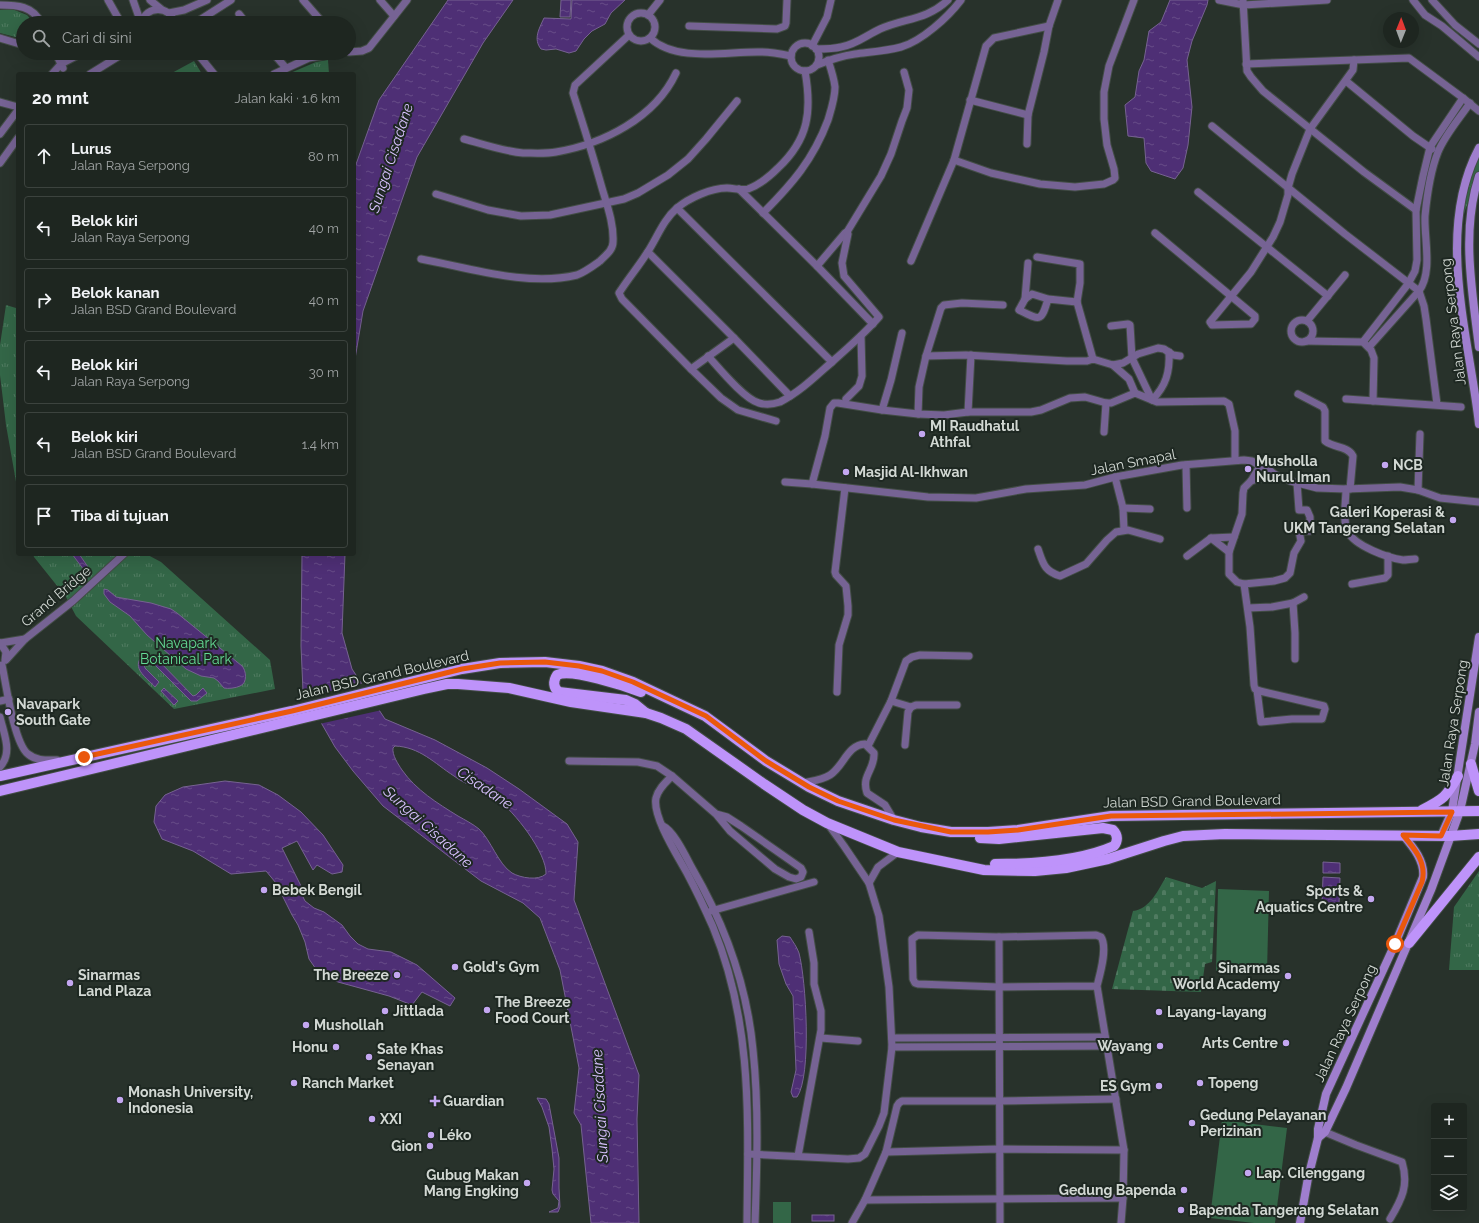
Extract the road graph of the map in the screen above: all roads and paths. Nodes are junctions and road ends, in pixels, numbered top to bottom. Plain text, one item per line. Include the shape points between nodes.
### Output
1 (108, 0) edge
2 (133, 0) edge
3 (150, 0) edge
4 (207, 0) edge
5 (231, 0) edge
6 (303, 0) edge
7 (380, 0) edge
8 (407, 0) edge
9 (660, 0) edge
10 (787, 0) edge
11 (831, 0) edge
12 (948, 0) edge
13 (961, 0) edge
14 (1058, 0) edge
15 (1134, 0) edge
16 (1219, 0) edge
17 (1327, 0) edge
18 (1414, 0) edge
19 (1432, 0) edge
20 (1244, 3) edge
21 (0, 5) edge
22 (161, 9) junction
23 (169, 13) junction
24 (648, 15) junction
25 (37, 16) edge
26 (117, 16) edge
27 (139, 16) edge
28 (144, 16) edge
29 (171, 16) edge
30 (205, 16) edge
31 (317, 16) edge
32 (394, 16) junction
33 (689, 26) dead end
34 (1049, 26) junction
35 (629, 35) junction
36 (0, 38) edge
37 (650, 38) junction
38 (16, 43) edge
39 (1479, 44) edge
40 (814, 47) junction
41 (356, 51) edge
42 (791, 56) junction
43 (1479, 57) edge
44 (58, 60) edge
45 (71, 60) edge
46 (113, 60) edge
47 (203, 60) edge
48 (279, 60) edge
49 (304, 60) edge
50 (828, 60) junction
51 (1354, 60) junction
52 (1246, 64) junction
53 (817, 65) junction
54 (62, 66) junction
55 (286, 68) junction
56 (805, 71) junction
57 (54, 72) edge
58 (93, 72) edge
59 (212, 72) edge
60 (278, 72) edge
61 (904, 72) dead end
62 (676, 73) dead end
63 (1346, 81) junction
64 (1463, 98) junction
65 (970, 100) junction
66 (736, 101) dead end
67 (0, 102) edge
68 (1470, 103) junction
69 (16, 106) edge
70 (1479, 111) edge
71 (16, 113) edge
72 (1028, 115) junction
73 (1212, 126) dead end
74 (1310, 129) junction
75 (0, 134) edge
76 (464, 139) dead end
77 (16, 141) edge
78 (590, 144) junction
79 (1027, 144) dead end
80 (1430, 148) junction
81 (1479, 148) edge
82 (1438, 152) junction
83 (954, 160) junction
84 (0, 163) edge
85 (1479, 176) edge
86 (1288, 188) junction
87 (739, 189) junction
88 (1198, 192) dead end
89 (436, 194) dead end
90 (607, 204) junction
91 (677, 208) junction
92 (1416, 210) junction
93 (763, 213) junction
94 (1459, 224) junction
95 (1471, 224) junction
96 (847, 232) junction
97 (1155, 233) dead end
98 (1266, 248) junction
99 (648, 252) junction
100 (1037, 257) dead end
101 (421, 259) dead end
102 (911, 261) dead end
103 (1028, 263) dead end
104 (817, 266) junction
105 (1345, 275) dead end
106 (1408, 284) junction
107 (1419, 291) junction
108 (1231, 296) junction
109 (1328, 296) junction
110 (1025, 299) junction
111 (1048, 299) junction
112 (1077, 302) junction
113 (1003, 305) dead end
114 (1307, 321) junction
115 (873, 324) junction
116 (1111, 326) dead end
117 (902, 333) dead end
118 (861, 336) junction
119 (734, 338) junction
120 (1306, 341) junction
121 (1366, 344) junction
122 (1479, 347) edge
123 (1468, 348) junction
124 (1169, 352) junction
125 (971, 355) junction
126 (708, 356) junction
127 (926, 356) junction
128 (1180, 356) dead end
129 (1132, 358) junction
130 (1093, 359) junction
131 (832, 362) junction
132 (1113, 365) junction
133 (692, 369) junction
134 (1135, 393) junction
135 (1298, 394) dead end
136 (790, 396) junction
137 (846, 399) dead end
138 (1346, 399) dead end
139 (1152, 400) junction
140 (1373, 401) junction
141 (1106, 403) junction
142 (1437, 404) junction
143 (1461, 407) dead end
144 (882, 410) junction
145 (968, 412) junction
146 (918, 414) junction
147 (776, 421) dead end
148 (1479, 424) edge
149 (1104, 432) dead end
150 (1420, 434) dead end
151 (1235, 460) junction
152 (1186, 465) junction
153 (1260, 466) junction
154 (1274, 474) junction
155 (1115, 478) junction
156 (1250, 481) junction
157 (785, 482) dead end
158 (1297, 483) junction
159 (812, 484) junction
160 (846, 488) junction
161 (1348, 489) junction
162 (1418, 490) junction
163 (1479, 502) edge
164 (1123, 508) junction
165 (1187, 508) dead end
166 (1150, 509) dead end
167 (1124, 530) junction
168 (1234, 537) junction
169 (1211, 538) junction
170 (1160, 539) dead end
171 (1038, 549) dead end
172 (1229, 552) junction
173 (122, 556) edge
174 (1187, 556) dead end
175 (1388, 556) junction
176 (1415, 559) dead end
177 (1244, 584) junction
178 (1352, 584) dead end
179 (1304, 597) dead end
180 (1293, 603) junction
181 (1248, 608) junction
182 (1479, 637) edge
183 (25, 639) junction
184 (0, 643) edge
185 (968, 656) dead end
186 (1295, 659) dead end
187 (3, 664) edge
188 (1257, 690) junction
189 (837, 692) dead end
190 (9, 699) junction
191 (0, 701) edge
192 (891, 701) junction
193 (957, 705) dead end
194 (681, 706) junction
195 (910, 707) junction
196 (1479, 712) edge
197 (646, 713) junction
198 (1, 721) edge
199 (14, 721) junction
200 (173, 743) junction
201 (905, 745) dead end
202 (868, 746) junction
203 (84, 757) junction
204 (569, 761) dead end
205 (1471, 764) junction
206 (0, 767) edge
207 (0, 776) edge
208 (672, 776) junction
209 (1458, 776) junction
210 (803, 783) junction
211 (0, 791) edge
212 (1479, 791) edge
213 (1456, 811) junction
214 (1479, 811) edge
215 (1419, 812) junction
216 (716, 814) junction
217 (894, 820) junction
218 (827, 823) junction
219 (951, 832) junction
220 (1479, 834) edge
221 (1403, 835) junction
222 (1445, 836) junction
223 (898, 852) junction
224 (1479, 857) edge
225 (942, 862) junction
226 (691, 873) junction
227 (814, 882) dead end
228 (869, 884) junction
229 (714, 909) junction
230 (707, 913) junction
231 (809, 932) dead end
232 (999, 937) junction
233 (1408, 944) junction
234 (1097, 986) junction
235 (999, 987) junction
236 (744, 1002) junction
237 (736, 1003) junction
238 (999, 1037) junction
239 (1106, 1037) junction
240 (821, 1038) junction
241 (892, 1038) junction
242 (858, 1041) dead end
243 (1106, 1046) junction
244 (892, 1047) junction
245 (1000, 1047) junction
246 (1326, 1094) junction
247 (1116, 1099) junction
248 (999, 1101) junction
249 (1340, 1101) junction
250 (748, 1103) junction
251 (756, 1103) junction
252 (1321, 1131) junction
253 (1000, 1149) junction
254 (1124, 1150) junction
255 (886, 1152) junction
256 (756, 1153) junction
257 (748, 1154) junction
258 (798, 1156) junction
259 (1000, 1198) junction
260 (1123, 1198) junction
261 (865, 1200) junction
262 (1390, 1219) dead end
263 (748, 1223) edge
264 (754, 1223) edge
265 (852, 1223) edge
266 (1000, 1223) edge
267 (1120, 1223) edge
268 (1300, 1223) edge

1 - 26 street
2 - 27 street
3 - 22 street
4 - 23 street via 184,10
5 - 30 street
6 - 31 street
7 - 32 street
8 - 32 street
9 - 24 street
10 - 33 street via 785,26 777,29
11 - 40 street via 827,17
12 - 40 street via 926,15 893,24 852,44 841,47
13 - 50 street via 918,39 901,47
14 - 34 street
15 - 83 street via 1109,66 1104,92 1104,119 1107,145 1114,169 1113,180 1104,184 1075,187 1040,184 991,173
16 - 20 street via 1233,4
17 - 20 street
18 - 43 street via 1425,16 1443,27
19 - 39 street via 1455,25
20 - 52 street
21 - 25 street via 22,6
22 - 23 street
22 - 28 street via 150,11
23 - 29 street
24 - 35 street via 639,13 630,17 627,26
24 - 37 street via 652,17 655,26
32 - 41 street via 369,48
34 - 65 street via 991,39 986,46
34 - 72 street
35 - 37 street via 637,41
35 - 78 street via 573,90
36 - 38 street
37 - 42 street via 665,48 704,54 760,52
40 - 42 street via 799,45 792,51
40 - 53 street via 819,57
42 - 56 street via 796,68
44 - 54 street
45 - 54 street
46 - 58 street
47 - 59 street
48 - 55 street
49 - 55 street
50 - 53 street
50 - 93 street via 835,88 831,111 819,142 796,178
51 - 52 street
51 - 63 street via 1353,70
51 - 64 street via 1409,58
52 - 74 street via 1251,77 1263,91
53 - 56 street
54 - 57 street
55 - 60 street
56 - 87 street via 808,110 800,141 790,156 771,175 749,189
61 - 96 street via 909,90 907,108 891,154 881,176
62 - 78 street via 666,89 646,111 627,126
63 - 74 street
63 - 80 street
64 - 68 street
64 - 80 street
65 - 72 street
65 - 83 street
66 - 90 street via 688,159 638,193
67 - 69 street
68 - 70 street
68 - 82 street
71 - 75 street
72 - 79 street
73 - 86 street
74 - 86 street
74 - 92 street
76 - 78 street via 511,152 536,153 555,153
77 - 84 street
78 - 90 street
80 - 82 street
80 - 92 street
81 - 94 main road, Jalan Raya Serpong via 1464,185
82 - 107 street via 1425,217 1426,276
83 - 102 street
85 - 95 main road, Jalan Raya Serpong via 1473,199
86 - 98 street via 1280,222
86 - 106 street
87 - 91 street via 719,188 695,197
87 - 93 street
88 - 98 street
89 - 90 street via 488,210 521,216 550,215
90 - 101 street via 613,236 612,249 592,268 578,274 542,279 526,278
91 - 99 street via 658,232
91 - 131 street
92 - 106 street via 1416,268
93 - 104 street
94 - 95 main road
94 - 123 main road, Jalan Raya Serpong via 1460,289
95 - 122 main road, Jalan Raya Serpong via 1471,277
96 - 104 street
96 - 115 street via 843,273 879,317
97 - 108 street
98 - 108 street via 1251,272
98 - 109 street
99 - 119 street
99 - 133 street via 619,295
100 - 112 street via 1080,264
103 - 110 street
104 - 115 street
105 - 109 street
106 - 107 street
106 - 121 street
107 - 121 street
107 - 142 street via 1426,319
108 - 108 street via 1255,316 1255,319 1251,324 1212,325 1210,322
109 - 114 street
110 - 111 street via 1032,294
110 - 111 street via 1019,310 1037,318 1044,314
111 - 112 street
112 - 130 street
113 - 127 street via 944,305
114 - 120 street via 1313,330 1311,337
114 - 120 street via 1295,322 1291,332 1298,341
115 - 118 street
116 - 129 street via 1129,324
117 - 144 street
118 - 131 street
118 - 137 street via 862,376 859,386
119 - 126 street
119 - 136 street
120 - 121 street
121 - 140 street via 1373,352 1375,363
122 - 123 main road
123 - 148 main road, Jalan Raya Serpong
124 - 128 street
124 - 129 street via 1164,349 1150,350
124 - 139 street via 1166,382 1160,393
125 - 127 street
125 - 130 street via 1067,361
125 - 145 street
126 - 133 street
126 - 136 street via 742,392 756,402 774,404
127 - 146 street via 918,388
129 - 132 street
129 - 139 street
130 - 132 street
131 - 136 street
132 - 134 street via 1129,379
133 - 147 street via 721,398 738,410
134 - 139 street
134 - 141 street
135 - 161 street via 1323,407 1325,441 1351,453
138 - 140 street
139 - 151 street via 1227,402 1234,425
140 - 142 street
141 - 145 street via 1076,397 1036,412
141 - 149 street
142 - 143 street
144 - 146 street
144 - 159 street via 838,403 832,405
145 - 146 street via 944,415
150 - 162 street
151 - 152 street, Jalan Smapal
151 - 153 street, Jalan Smapal via 1252,461
152 - 155 street, Jalan Smapal
152 - 165 street
153 - 154 street, Jalan Smapal via 1268,468
153 - 156 street
154 - 156 street
154 - 158 street, Jalan Smapal
155 - 160 street, Jalan Smapal via 1085,485 1026,490 976,498 928,497
155 - 164 street
156 - 168 street via 1244,488 1242,514
157 - 159 street, Jalan Smapal
158 - 161 street, Jalan Smapal via 1322,488
158 - 177 street via 1299,510 1307,510 1310,531 1299,531 1301,541 1294,553 1288,576 1274,581
159 - 160 street, Jalan Smapal
160 - 189 street via 835,572 846,586 848,611 839,645
161 - 162 street, Jalan Smapal via 1400,487
161 - 175 street via 1345,519 1348,533 1368,549
162 - 163 street, Jalan Smapal via 1440,498
164 - 166 street
164 - 167 street
167 - 170 street
167 - 171 street via 1111,536 1086,564 1060,576 1046,569
168 - 169 street
168 - 172 street
169 - 172 street
169 - 174 street
172 - 177 street via 1229,574 1237,582
173 - 183 street, Grand Bridge via 73,601
175 - 176 street via 1403,560
175 - 178 street via 1386,578
177 - 181 street
179 - 180 street
180 - 181 street
180 - 186 street
181 - 188 street via 1254,685
182 - 209 main road, Jalan Raya Serpong
183 - 184 street
183 - 187 street, Grand Bridge
184 - 187 street via 6,652
185 - 192 street via 912,657 906,661
187 - 190 street
188 - 188 street via 1324,706 1322,719 1261,722
190 - 191 street
190 - 199 street
192 - 195 street
192 - 202 street
193 - 195 street via 916,704
194 - 197 main road via 596,678 563,673 555,679 555,687 559,692 626,700
194 - 200 main road, Jalan BSD Grand Boulevard via 619,676 556,663 511,662 408,681
194 - 210 main road, Jalan BSD Grand Boulevard via 706,716 756,754
195 - 201 street
196 - 205 main road, Jalan Raya Serpong
197 - 200 main road, Jalan BSD Grand Boulevard via 571,702 508,688 447,684 271,727
197 - 218 main road, Jalan BSD Grand Boulevard via 686,729 803,810
198 - 199 street
198 - 206 street via 8,750 7,757
199 - 203 street via 22,747 34,758 55,760
200 - 203 main road, Jalan BSD Grand Boulevard
200 - 211 main road, Jalan BSD Grand Boulevard
202 - 210 street via 858,745 830,774
202 - 217 street via 874,753 874,760 864,785 867,793 885,805
203 - 207 main road, Jalan BSD Grand Boulevard
204 - 208 street via 645,763 657,766
205 - 212 main road
205 - 213 main road, Jalan Raya Serpong
208 - 216 street
208 - 226 street via 656,798 656,811 668,840
209 - 213 main road, Jalan Raya Serpong
209 - 215 main road via 1440,801
210 - 217 main road, Jalan BSD Grand Boulevard via 843,803
213 - 214 main road, Jalan BSD Grand Boulevard
213 - 215 main road, Jalan BSD Grand Boulevard
213 - 222 main road, Jalan Raya Serpong
215 - 219 main road, Jalan BSD Grand Boulevard via 1111,816 1018,830
216 - 216 street via 727,817 801,868 801,877 789,878 776,869 730,831
217 - 219 main road, Jalan BSD Grand Boulevard
218 - 223 main road, Jalan BSD Grand Boulevard
218 - 228 street
219 - 225 main road via 971,837 999,839 1109,828 1115,832 1117,842 1114,846 1088,854 1031,863
220 - 222 main road, Jalan BSD Grand Boulevard
221 - 222 main road, Jalan BSD Grand Boulevard
221 - 225 main road, Jalan BSD Grand Boulevard via 1183,836 1108,859 1066,868 1035,871 984,870
221 - 246 main road, Jalan Raya Serpong via 1421,861 1424,872 1422,882
222 - 233 main road, Jalan Raya Serpong via 1431,890
223 - 225 main road, Jalan BSD Grand Boulevard
223 - 228 street via 878,868
224 - 233 main road
226 - 229 street
226 - 230 street
227 - 229 street
228 - 241 street via 880,924 889,987
229 - 230 street
229 - 236 street via 733,958
230 - 237 street via 725,961
231 - 240 street via 814,963 814,984 821,1011
232 - 234 street via 1101,937 1104,945
232 - 235 street
232 - 235 street via 918,935 912,938 911,942 915,983
233 - 249 main road, Jalan Raya Serpong
234 - 235 street
234 - 239 street
235 - 238 street
236 - 237 street
236 - 251 street via 753,1049
237 - 250 street via 744,1051
238 - 239 street
238 - 241 street
238 - 245 street
239 - 243 street
240 - 242 street
240 - 258 street
241 - 244 street
243 - 245 street
243 - 247 street
244 - 245 street
244 - 258 street via 884,1114 864,1155 853,1159
245 - 248 street
246 - 249 main road
246 - 252 main road, Jalan Raya Serpong
247 - 248 street
247 - 254 street
248 - 253 street
248 - 255 street via 902,1101 897,1106
249 - 252 main road, Jalan Raya Serpong
250 - 251 street
250 - 257 street
251 - 256 street
252 - 262 street via 1402,1162 1405,1173 1404,1193
252 - 268 main road, Jalan Raya Serpong via 1308,1178
253 - 254 street
253 - 255 street
253 - 259 street
254 - 260 street
255 - 261 street
256 - 257 street
256 - 258 street
256 - 264 street
257 - 263 street
259 - 260 street
259 - 261 street
259 - 266 street
260 - 267 street
261 - 265 street

